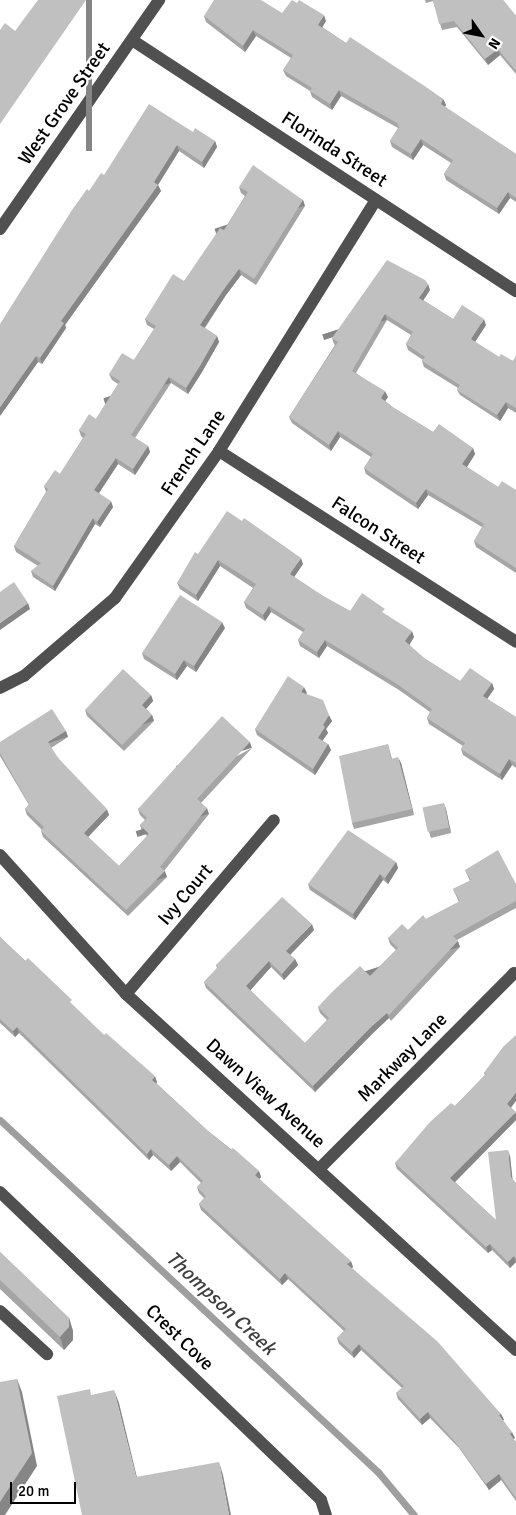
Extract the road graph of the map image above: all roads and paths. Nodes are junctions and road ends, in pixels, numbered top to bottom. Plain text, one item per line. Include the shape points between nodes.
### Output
1 (159, 0) edge
2 (132, 40) junction
3 (376, 200) junction
4 (0, 229) edge
5 (516, 291) edge
6 (219, 451) junction
7 (516, 642) edge
8 (0, 688) edge
9 (274, 820) dead end
10 (0, 855) edge
11 (515, 974) edge
12 (126, 994) junction
13 (319, 1169) junction
14 (0, 1192) edge
15 (0, 1311) edge
16 (516, 1350) edge
17 (47, 1354) dead end
18 (326, 1515) edge

1 - 2 street, West Grove Street
2 - 3 street, Florinda Street
2 - 4 street, West Grove Street
3 - 5 street, Florinda Street
3 - 6 street, French Lane
6 - 7 street, Falcon Street
6 - 8 street, French Lane via 115,598 24,676
9 - 12 street, Ivy Court
10 - 12 street, Dawn View Avenue
11 - 13 street, Markway Lane
12 - 13 street, Dawn View Avenue
13 - 16 street, Dawn View Avenue
14 - 18 street, Crest Cove via 321,1500
15 - 17 street

